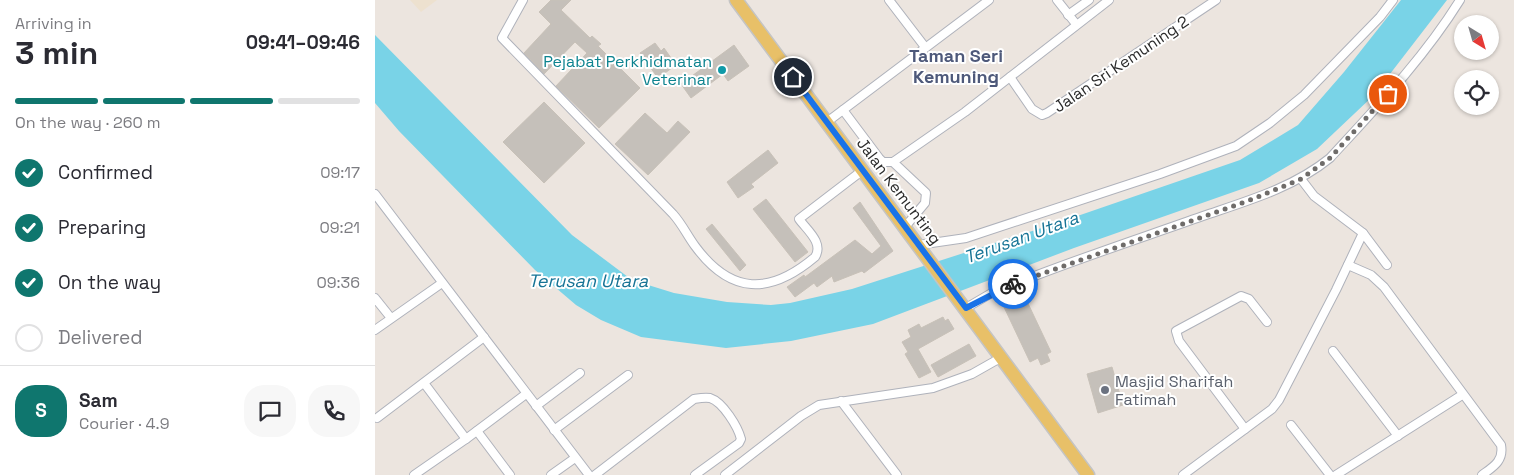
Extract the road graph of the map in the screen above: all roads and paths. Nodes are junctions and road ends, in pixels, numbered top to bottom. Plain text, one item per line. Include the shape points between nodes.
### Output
1 (523, 0) edge
2 (736, 0) edge
3 (889, 0) edge
4 (989, 0) edge
5 (1057, 0) edge
6 (1089, 0) edge
7 (1109, 0) edge
8 (1216, 0) edge
9 (1393, 0) edge
10 (1460, 0) edge
11 (1068, 15) junction
12 (1075, 24) junction
13 (925, 47) junction
14 (1010, 77) junction
15 (843, 110) junction
16 (827, 122) junction
17 (893, 162) junction
18 (863, 170) junction
19 (1301, 179) junction
20 (375, 194) edge
21 (905, 227) junction
22 (1363, 233) junction
23 (918, 245) junction
24 (1348, 265) junction
25 (1387, 265) dead end
26 (441, 282) junction
27 (375, 298) edge
28 (964, 305) junction
29 (391, 318) junction
30 (1267, 322) dead end
31 (375, 330) edge
32 (485, 337) junction
33 (1333, 351) dead end
34 (1002, 357) junction
35 (580, 373) dead end
36 (628, 375) dead end
37 (424, 383) junction
38 (526, 394) junction
39 (1463, 395) junction
40 (841, 401) junction
41 (536, 406) junction
42 (377, 418) dead end
43 (1291, 425) dead end
44 (1245, 429) junction
45 (554, 430) junction
46 (477, 431) junction
47 (1398, 436) junction
48 (467, 439) junction
49 (575, 458) junction
50 (1349, 467) junction
51 (414, 475) edge
52 (510, 475) edge
53 (551, 475) edge
54 (589, 475) edge
55 (595, 475) edge
56 (695, 475) edge
57 (725, 475) edge
58 (897, 475) edge
59 (1088, 475) edge
60 (1183, 475) edge
61 (1330, 475) edge
62 (1336, 475) edge
63 (1354, 475) edge
64 (1482, 475) edge

1 - 18 street via 502,38 673,214 695,246 722,275 736,283 766,284 780,280 815,257 818,243 799,219
2 - 16 main road, Jalan Kemunting
3 - 13 street
4 - 13 street
5 - 11 street
6 - 11 street
7 - 12 street
8 - 14 street, Jalan Sri Kemuning 2 via 1047,113 1041,115 1032,109
9 - 23 street via 1376,22 1303,95 1236,146 966,238
10 - 19 street via 1448,20 1379,105 1330,158
11 - 12 street
12 - 14 street
13 - 15 street
14 - 17 street
15 - 16 street
15 - 17 street via 879,158 883,162
16 - 18 main road, Jalan Kemunting
17 - 21 street via 926,193 925,203
18 - 21 main road, Jalan Kemunting
19 - 22 street via 1314,196
19 - 28 street via 1253,199 1056,267
20 - 26 street
21 - 23 main road, Jalan Kemunting
22 - 24 street
22 - 25 street
23 - 28 main road, Jalan Kemunting
24 - 39 street via 1371,275 1380,283
24 - 44 street via 1285,392 1272,409
26 - 29 street
26 - 32 street
27 - 29 street
28 - 34 main road, Jalan Kemunting
29 - 31 street
30 - 44 street via 1249,299 1241,296 1176,332 1179,341
32 - 37 street
32 - 38 street
33 - 47 street
34 - 40 street via 972,374 933,388
34 - 59 main road, Jalan Kemunting
35 - 41 street
36 - 45 street
37 - 42 street
37 - 48 street
38 - 41 street
38 - 46 street
39 - 47 street
39 - 64 street via 1501,446 1499,462
40 - 57 street via 811,409
40 - 58 street
41 - 45 street
43 - 61 street
44 - 60 street
45 - 49 street
46 - 48 street
46 - 52 street
47 - 50 street
48 - 51 street
49 - 53 street
49 - 54 street
50 - 62 street
50 - 63 street
55 - 56 street via 694,399 710,398 727,414 741,439

